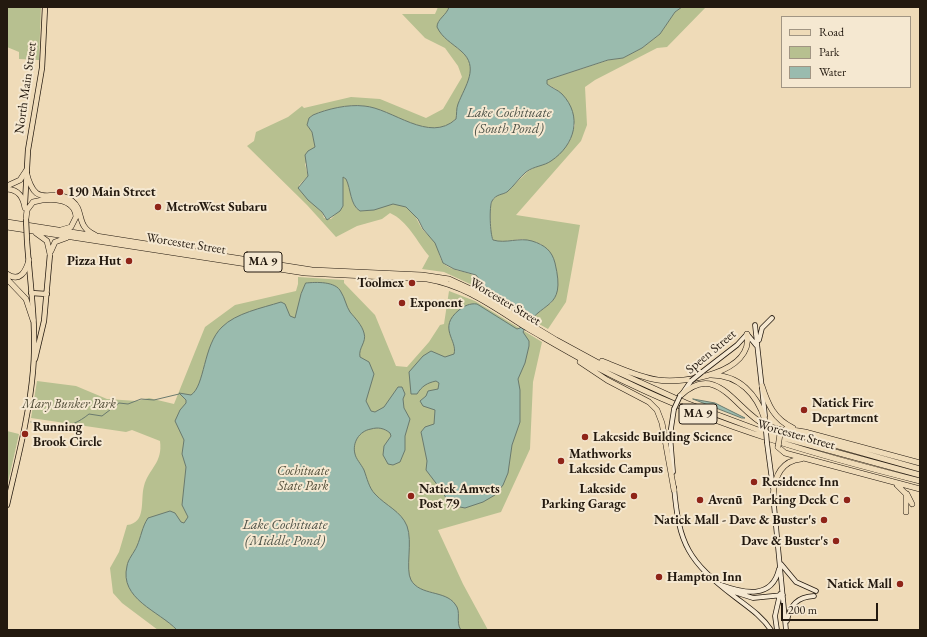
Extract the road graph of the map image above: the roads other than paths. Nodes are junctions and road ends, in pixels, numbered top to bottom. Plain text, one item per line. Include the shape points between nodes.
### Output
1 (45, 7) edge
2 (26, 171) junction
3 (7, 188) edge
4 (25, 208) junction
5 (26, 219) junction
6 (7, 222) edge
7 (7, 228) edge
8 (28, 230) junction
9 (52, 230) junction
10 (72, 238) junction
11 (106, 238) junction
12 (50, 254) junction
13 (29, 260) junction
14 (7, 274) edge
15 (7, 279) edge
16 (31, 293) junction
17 (47, 294) junction
18 (772, 318) dead end
19 (33, 320) junction
20 (521, 322) junction
21 (755, 325) dead end
22 (528, 326) junction
23 (748, 334) junction
24 (558, 346) junction
25 (758, 349) junction
26 (579, 352) junction
27 (33, 363) junction
28 (703, 374) junction
29 (762, 386) junction
30 (680, 396) junction
31 (765, 420) junction
32 (805, 432) junction
33 (812, 461) junction
34 (920, 463) edge
35 (920, 468) edge
36 (920, 475) edge
37 (878, 478) junction
38 (920, 481) edge
39 (920, 489) edge
40 (674, 490) junction
41 (906, 494) junction
42 (774, 496) junction
43 (912, 504) dead end
44 (7, 505) edge
45 (906, 512) dead end
46 (780, 562) junction
47 (717, 583) junction
48 (816, 591) dead end
49 (782, 594) junction
50 (814, 596) dead end
51 (786, 629) edge
52 (771, 630) edge
53 (777, 630) edge

1 - 2 main road, North Main Street via 42,68
2 - 3 highway via 20,180
2 - 4 main road, North Main Street
2 - 11 highway via 34,192 42,196 71,200 77,206 85,229
3 - 4 highway via 20,195
4 - 5 main road, North Main Street
5 - 9 highway via 27,210 33,202 67,202 75,210 75,222 67,229
5 - 13 main road, North Main Street, bridge
6 - 9 highway, Worcester Street / MA 9
7 - 8 highway, Worcester Street / MA 9
8 - 10 highway, Worcester Street / MA 9
8 - 12 highway via 45,238
9 - 11 highway, Worcester Street / MA 9
10 - 12 highway via 58,240
10 - 20 highway, Worcester Street / MA 9 via 312,274 434,280 466,290
11 - 20 highway, Worcester Street / MA 9 via 318,270 434,276 465,286
12 - 17 main road, North Main Street
13 - 14 highway via 21,276 14,278
13 - 16 main road, North Main Street
15 - 19 highway via 26,299
16 - 17 main road
16 - 19 main road, North Main Street
17 - 27 main road, North Main Street via 44,321
18 - 25 main road via 760,330
19 - 27 main road, North Main Street
20 - 22 highway, Worcester Street / MA 9
21 - 25 main road, Speen Street
22 - 24 highway, Worcester Street / MA 9
22 - 26 highway, Worcester Street / MA 9
23 - 25 main road
23 - 28 main road, Speen Street
23 - 28 highway via 746,348 736,363 724,370
24 - 38 highway, Worcester Street / MA 9 via 628,384 707,418 788,445
24 - 40 highway via 601,377 654,407 662,423
25 - 29 main road, Speen Street
26 - 28 highway via 657,380 675,380
26 - 36 highway, Worcester Street / MA 9 via 650,388 735,422 792,441
27 - 44 main road, North Main Street via 24,428
28 - 30 main road, Speen Street, bridge via 691,381
28 - 31 highway via 723,376 741,384 755,398
29 - 31 main road, Speen Street
29 - 32 highway via 776,417
30 - 35 highway via 698,385 715,385 767,426
30 - 40 main road, Speen Street, bridge via 674,409 670,435
31 - 42 main road, Speen Street, bridge
32 - 33 highway, bridge via 786,429 781,433 778,447 784,452
32 - 34 highway
33 - 37 highway
33 - 42 highway via 797,460 785,465 777,476
37 - 39 highway
37 - 41 highway via 898,486
40 - 47 main road, Speen Street via 678,522 684,542 696,562
41 - 43 highway
41 - 45 highway
42 - 46 main road, Speen Street
46 - 47 main road via 775,580 761,591 744,591
46 - 48 main road via 795,581 805,588
46 - 49 main road, Speen Street
47 - 49 main road via 745,597 759,598
47 - 52 main road, Speen Street via 757,614
49 - 51 main road, Speen Street
49 - 53 main road via 775,618
50 - 51 main road via 802,598 793,604

